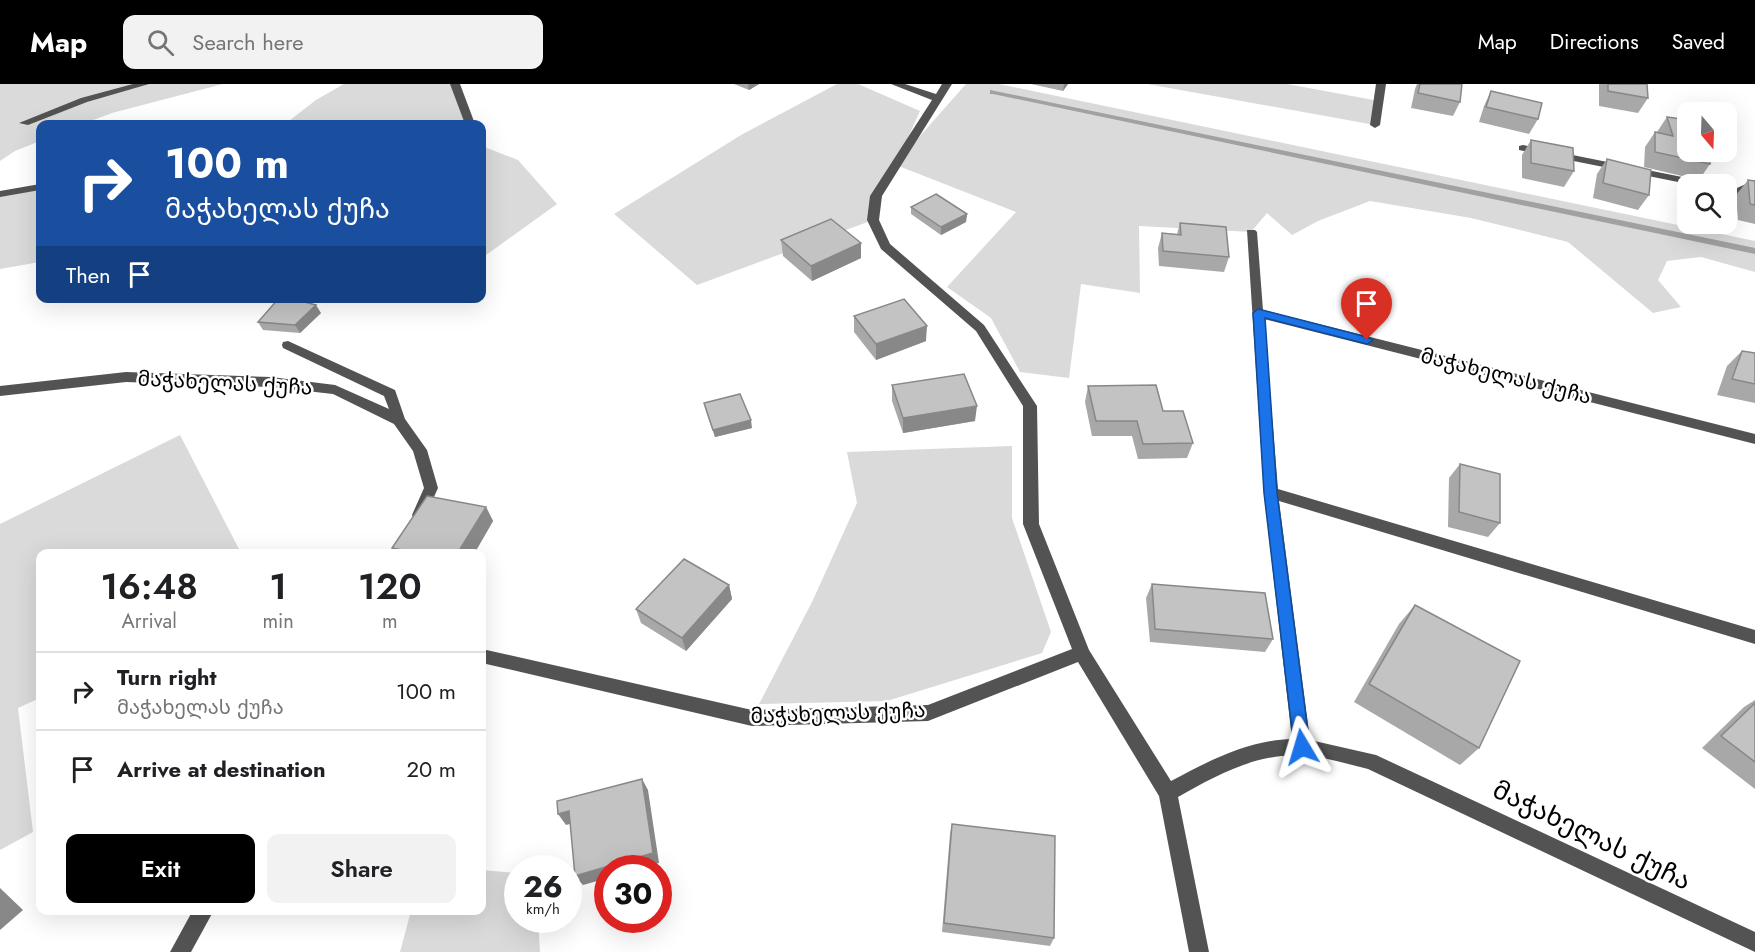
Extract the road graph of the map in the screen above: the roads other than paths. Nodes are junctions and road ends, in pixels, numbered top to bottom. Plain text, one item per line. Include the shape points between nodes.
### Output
1 (144, 84) edge
2 (455, 84) edge
3 (896, 84) edge
4 (946, 84) edge
5 (1381, 84) edge
6 (937, 98) junction
7 (468, 120) edge
8 (24, 123) dead end
9 (1375, 125) dead end
10 (1523, 148) dead end
11 (1677, 179) edge
12 (1755, 183) edge
13 (36, 188) edge
14 (1737, 192) edge
15 (0, 194) edge
16 (1251, 232) dead end
17 (1258, 313) junction
18 (288, 345) dead end
19 (0, 391) edge
20 (399, 420) junction
21 (1755, 439) edge
22 (1270, 493) junction
23 (411, 529) edge
24 (1755, 637) edge
25 (1082, 653) junction
26 (486, 657) edge
27 (1302, 747) junction
28 (1168, 793) junction
29 (201, 915) edge
30 (1755, 943) edge
31 (180, 952) edge
32 (1199, 952) edge

1 - 8 street via 84,100
2 - 7 street
3 - 6 street
4 - 6 street
5 - 9 street
6 - 25 street via 876,196 873,220 885,246 980,328 1030,406 1031,525
10 - 11 street
12 - 14 street
13 - 15 street
16 - 17 street
17 - 21 street, მაჭახელას ქუჩა
17 - 22 street
18 - 20 street via 390,393
19 - 20 street, მაჭახელას ქუჩა via 126,377 270,382 334,390
20 - 23 street via 420,450 431,488
22 - 24 street
22 - 27 street
25 - 26 street, მაჭახელას ქუჩა via 928,713 752,718
25 - 28 street
27 - 28 street, მაჭახელას ქუჩა via 1228,759
27 - 30 street, მაჭახელას ქუჩა via 1370,761
28 - 32 street
29 - 31 street

